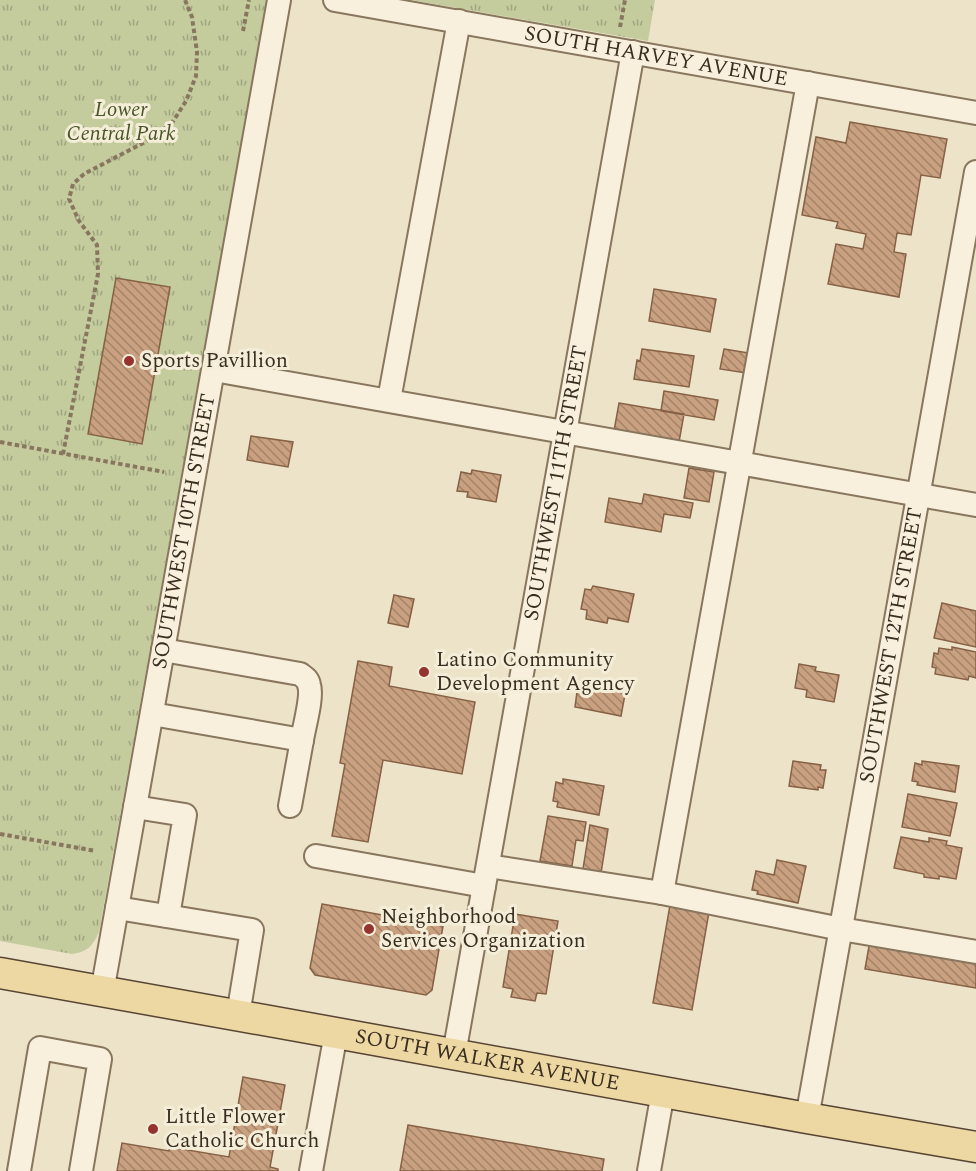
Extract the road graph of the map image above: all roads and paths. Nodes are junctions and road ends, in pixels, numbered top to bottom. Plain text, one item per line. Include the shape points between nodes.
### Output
1 (185, 0) edge
2 (249, 0) edge
3 (279, 0) edge
4 (335, 0) edge
5 (625, 0) edge
6 (459, 21) junction
7 (620, 27) dead end
8 (243, 31) dead end
9 (633, 52) junction
10 (808, 83) junction
11 (976, 113) edge
12 (976, 172) edge
13 (214, 370) junction
14 (388, 400) junction
15 (565, 431) junction
16 (0, 442) edge
17 (63, 454) junction
18 (739, 463) junction
19 (164, 472) dead end
20 (918, 495) junction
21 (976, 505) edge
22 (163, 650) junction
23 (152, 714) junction
24 (302, 740) junction
25 (290, 806) dead end
26 (135, 807) junction
27 (0, 834) edge
28 (96, 851) dead end
29 (316, 856) dead end
30 (486, 876) junction
31 (662, 894) junction
32 (117, 908) junction
33 (168, 916) junction
34 (841, 929) junction
35 (976, 952) edge
36 (0, 973) edge
37 (102, 992) junction
38 (238, 1015) junction
39 (336, 1032) junction
40 (454, 1054) junction
41 (663, 1092) junction
42 (807, 1118) junction
43 (976, 1147) edge
44 (19, 1171) edge
45 (81, 1171) edge
46 (311, 1171) edge
47 (649, 1171) edge

1 - 17 path via 197,52 196,76 186,101 172,123 73,184 69,199 97,245 98,274
2 - 8 path
3 - 13 street, SOUTHWEST 10TH STREET
4 - 6 street, SOUTH HARVEY AVENUE
5 - 7 path
6 - 9 street, SOUTH HARVEY AVENUE
6 - 14 street
9 - 10 street, SOUTH HARVEY AVENUE
9 - 15 street, SOUTHWEST 11TH STREET
10 - 11 street, SOUTH HARVEY AVENUE
10 - 18 street
12 - 20 street, SOUTHWEST 12TH STREET
13 - 14 street
13 - 22 street, SOUTHWEST 10TH STREET
14 - 15 street
15 - 18 street
15 - 30 street, SOUTHWEST 11TH STREET
16 - 17 path
17 - 19 path
18 - 20 street
18 - 31 street
20 - 21 street
20 - 34 street, SOUTHWEST 12TH STREET
22 - 23 street, SOUTHWEST 10TH STREET
22 - 24 street via 305,677 311,692
23 - 24 street
23 - 26 street, SOUTHWEST 10TH STREET
24 - 25 street
26 - 32 street, SOUTHWEST 10TH STREET
26 - 33 street via 185,815
27 - 28 path
29 - 30 street
30 - 31 street
30 - 40 street, SOUTHWEST 11TH STREET
31 - 34 street
32 - 33 street
32 - 37 street, SOUTHWEST 10TH STREET
33 - 38 street via 252,930
34 - 35 street
34 - 42 street, SOUTHWEST 12TH STREET
36 - 37 main road, SOUTH WALKER AVENUE
37 - 38 main road, SOUTH WALKER AVENUE
38 - 39 main road, SOUTH WALKER AVENUE
39 - 40 main road, SOUTH WALKER AVENUE
39 - 46 street
40 - 41 main road, SOUTH WALKER AVENUE
41 - 42 main road, SOUTH WALKER AVENUE
41 - 47 street
42 - 43 main road, SOUTH WALKER AVENUE
44 - 45 street via 40,1048 100,1059

